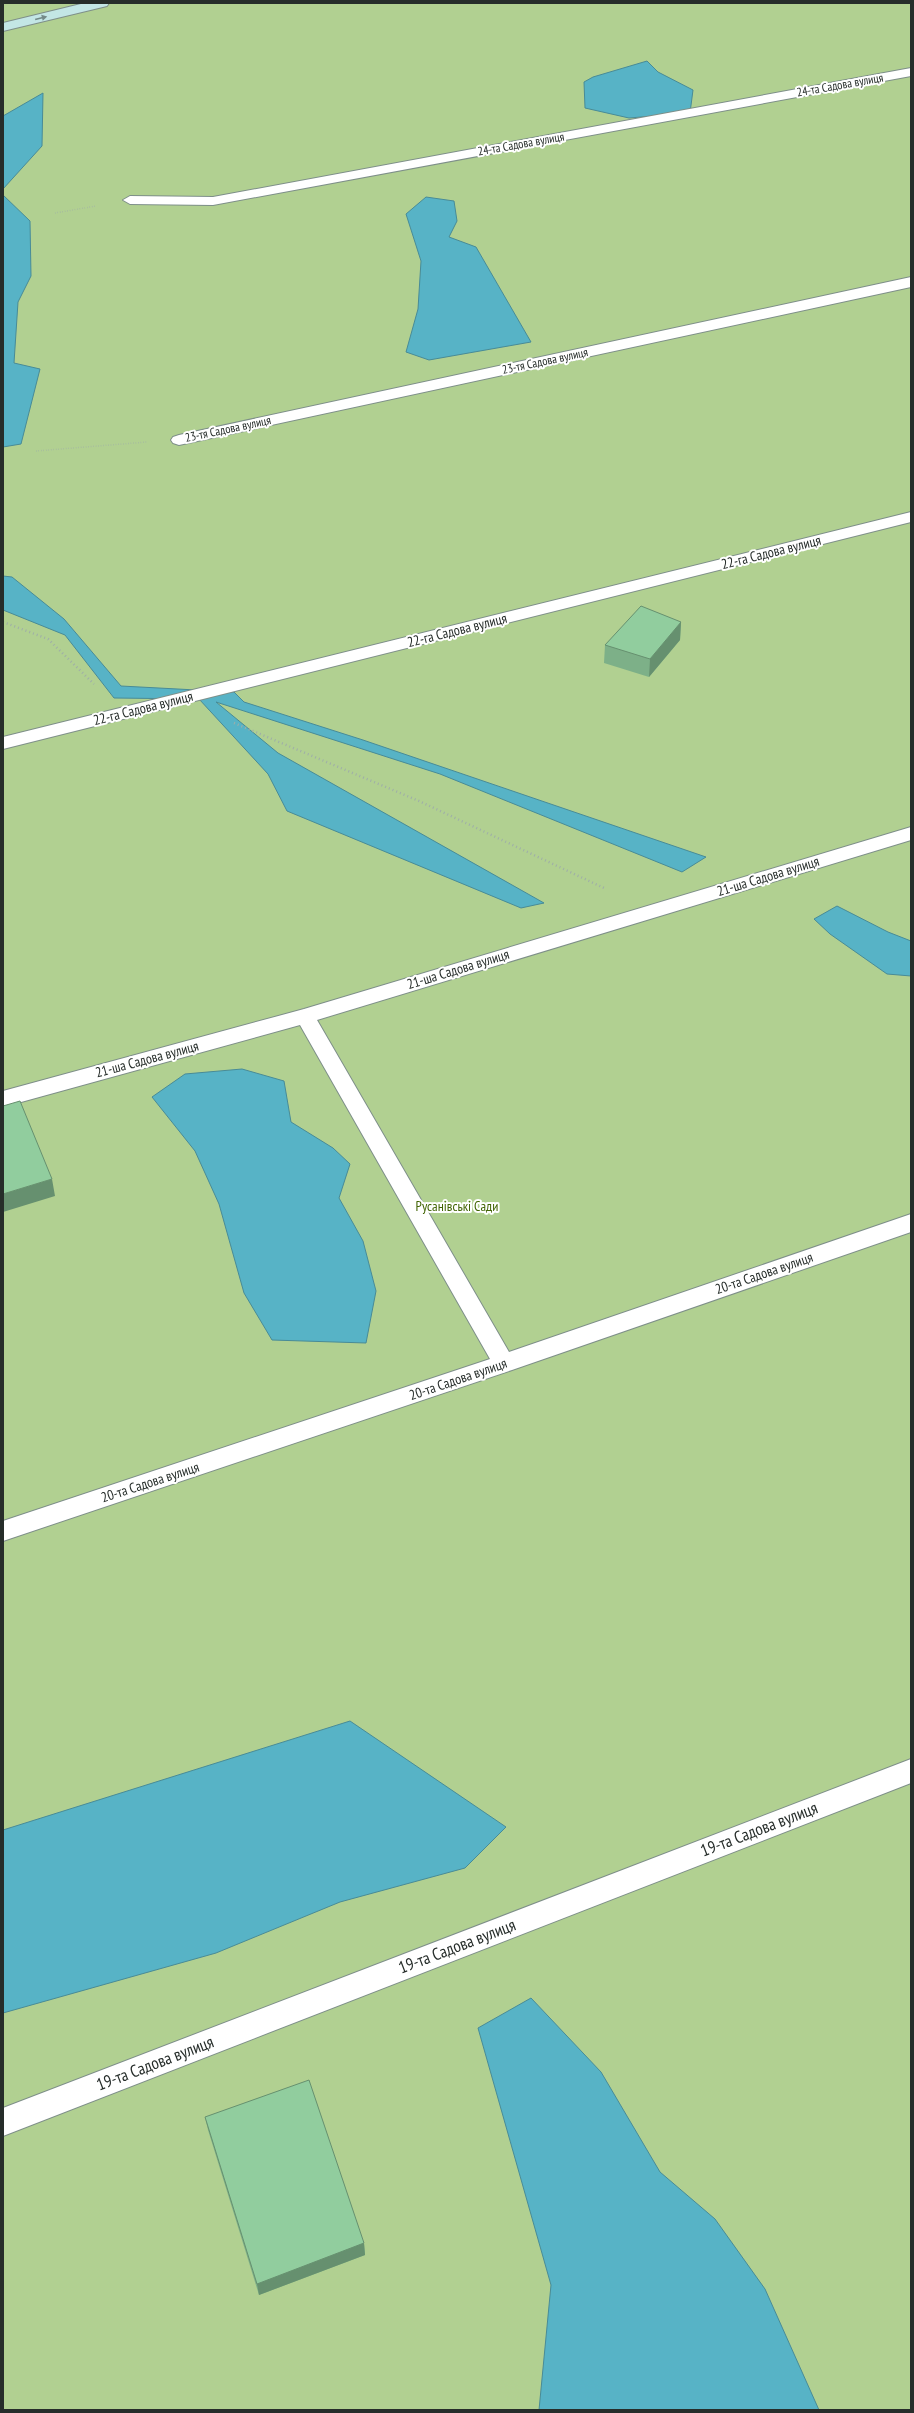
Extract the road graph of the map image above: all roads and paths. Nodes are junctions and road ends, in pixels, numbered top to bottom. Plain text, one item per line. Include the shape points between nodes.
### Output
1 (102, 3) edge
2 (3, 27) edge
3 (911, 72) edge
4 (130, 200) joint
5 (55, 213) dead end
6 (911, 282) edge
7 (179, 440) joint
8 (36, 452) dead end
9 (911, 517) edge
10 (3, 622) edge
11 (123, 713) junction
12 (249, 728) dead end
13 (3, 743) edge
14 (911, 833) edge
15 (653, 911) junction
16 (305, 1016) junction
17 (3, 1099) edge
18 (911, 1223) edge
19 (504, 1363) junction
20 (3, 1531) edge
21 (911, 1771) edge
22 (3, 2122) edge

2 -> 1 main road
3 - 4 street, 24-та Садова вулиця via 213,201
4 - 5 path
6 - 7 street, 23-тя Садова вулиця
7 - 8 path
9 - 11 street, 22-га Садова вулиця
10 - 11 path via 48,639
11 - 13 street, 22-га Садова вулиця
12 - 15 path via 419,801
14 - 15 street, 21-ша Садова вулиця
15 - 16 street, 21-ша Садова вулиця
16 - 17 street, 21-ша Садова вулиця
16 - 19 street
18 - 19 street, 20-та Садова вулиця
19 - 20 street, 20-та Садова вулиця
21 - 22 street, 19-та Садова вулиця

